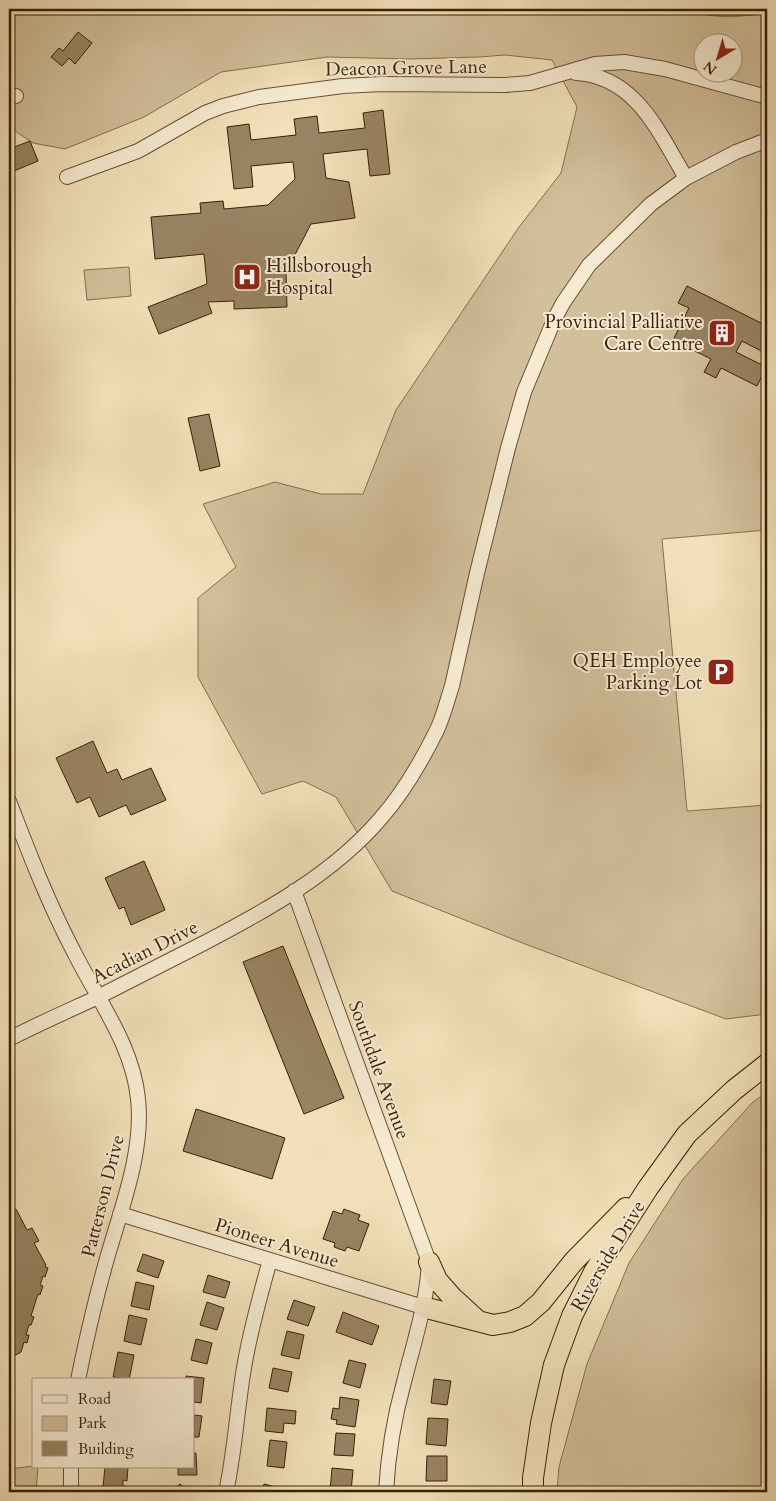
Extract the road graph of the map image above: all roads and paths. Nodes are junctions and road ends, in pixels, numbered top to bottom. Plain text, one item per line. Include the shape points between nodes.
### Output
1 (566, 72) junction
2 (767, 97) edge
3 (767, 140) edge
4 (67, 177) dead end
5 (686, 178) junction
6 (9, 802) edge
7 (294, 891) junction
8 (98, 997) junction
9 (9, 1039) edge
10 (767, 1064) edge
11 (648, 1188) junction
12 (120, 1214) junction
13 (270, 1260) junction
14 (429, 1262) junction
15 (423, 1307) junction
16 (480, 1322) junction
17 (78, 1378) edge
18 (72, 1468) edge
19 (70, 1492) edge
20 (226, 1492) edge
21 (386, 1492) edge
22 (533, 1492) edge

1 - 2 street, Deacon Grove Lane via 595,64 641,64
1 - 4 street, Deacon Grove Lane via 530,83 343,86 247,99 205,113 138,151
1 - 5 street, Deacon Grove Lane via 589,73 608,79 637,101
3 - 5 street, Acadian Drive
5 - 7 street, Acadian Drive via 651,204 589,265 563,303 524,392 479,564 452,686 436,731 381,819 354,846
6 - 8 street via 74,954
7 - 8 street, Acadian Drive via 258,915
7 - 14 street, Southdale Avenue
8 - 9 street, Acadian Drive
8 - 12 street, Patterson Drive via 128,1057 138,1098 138,1136
10 - 11 highway, Riverside Drive via 687,1134
11 - 16 highway via 574,1260 541,1302 525,1316 493,1325
11 - 22 highway, Riverside Drive via 594,1272 572,1316 554,1365 541,1423
12 - 13 street, Pioneer Avenue
12 - 17 street, Patterson Drive
13 - 15 street, Pioneer Avenue
13 - 20 street via 250,1334
14 - 15 street
14 - 16 highway via 437,1280
15 - 16 highway
15 - 21 street via 395,1422
18 - 19 street

